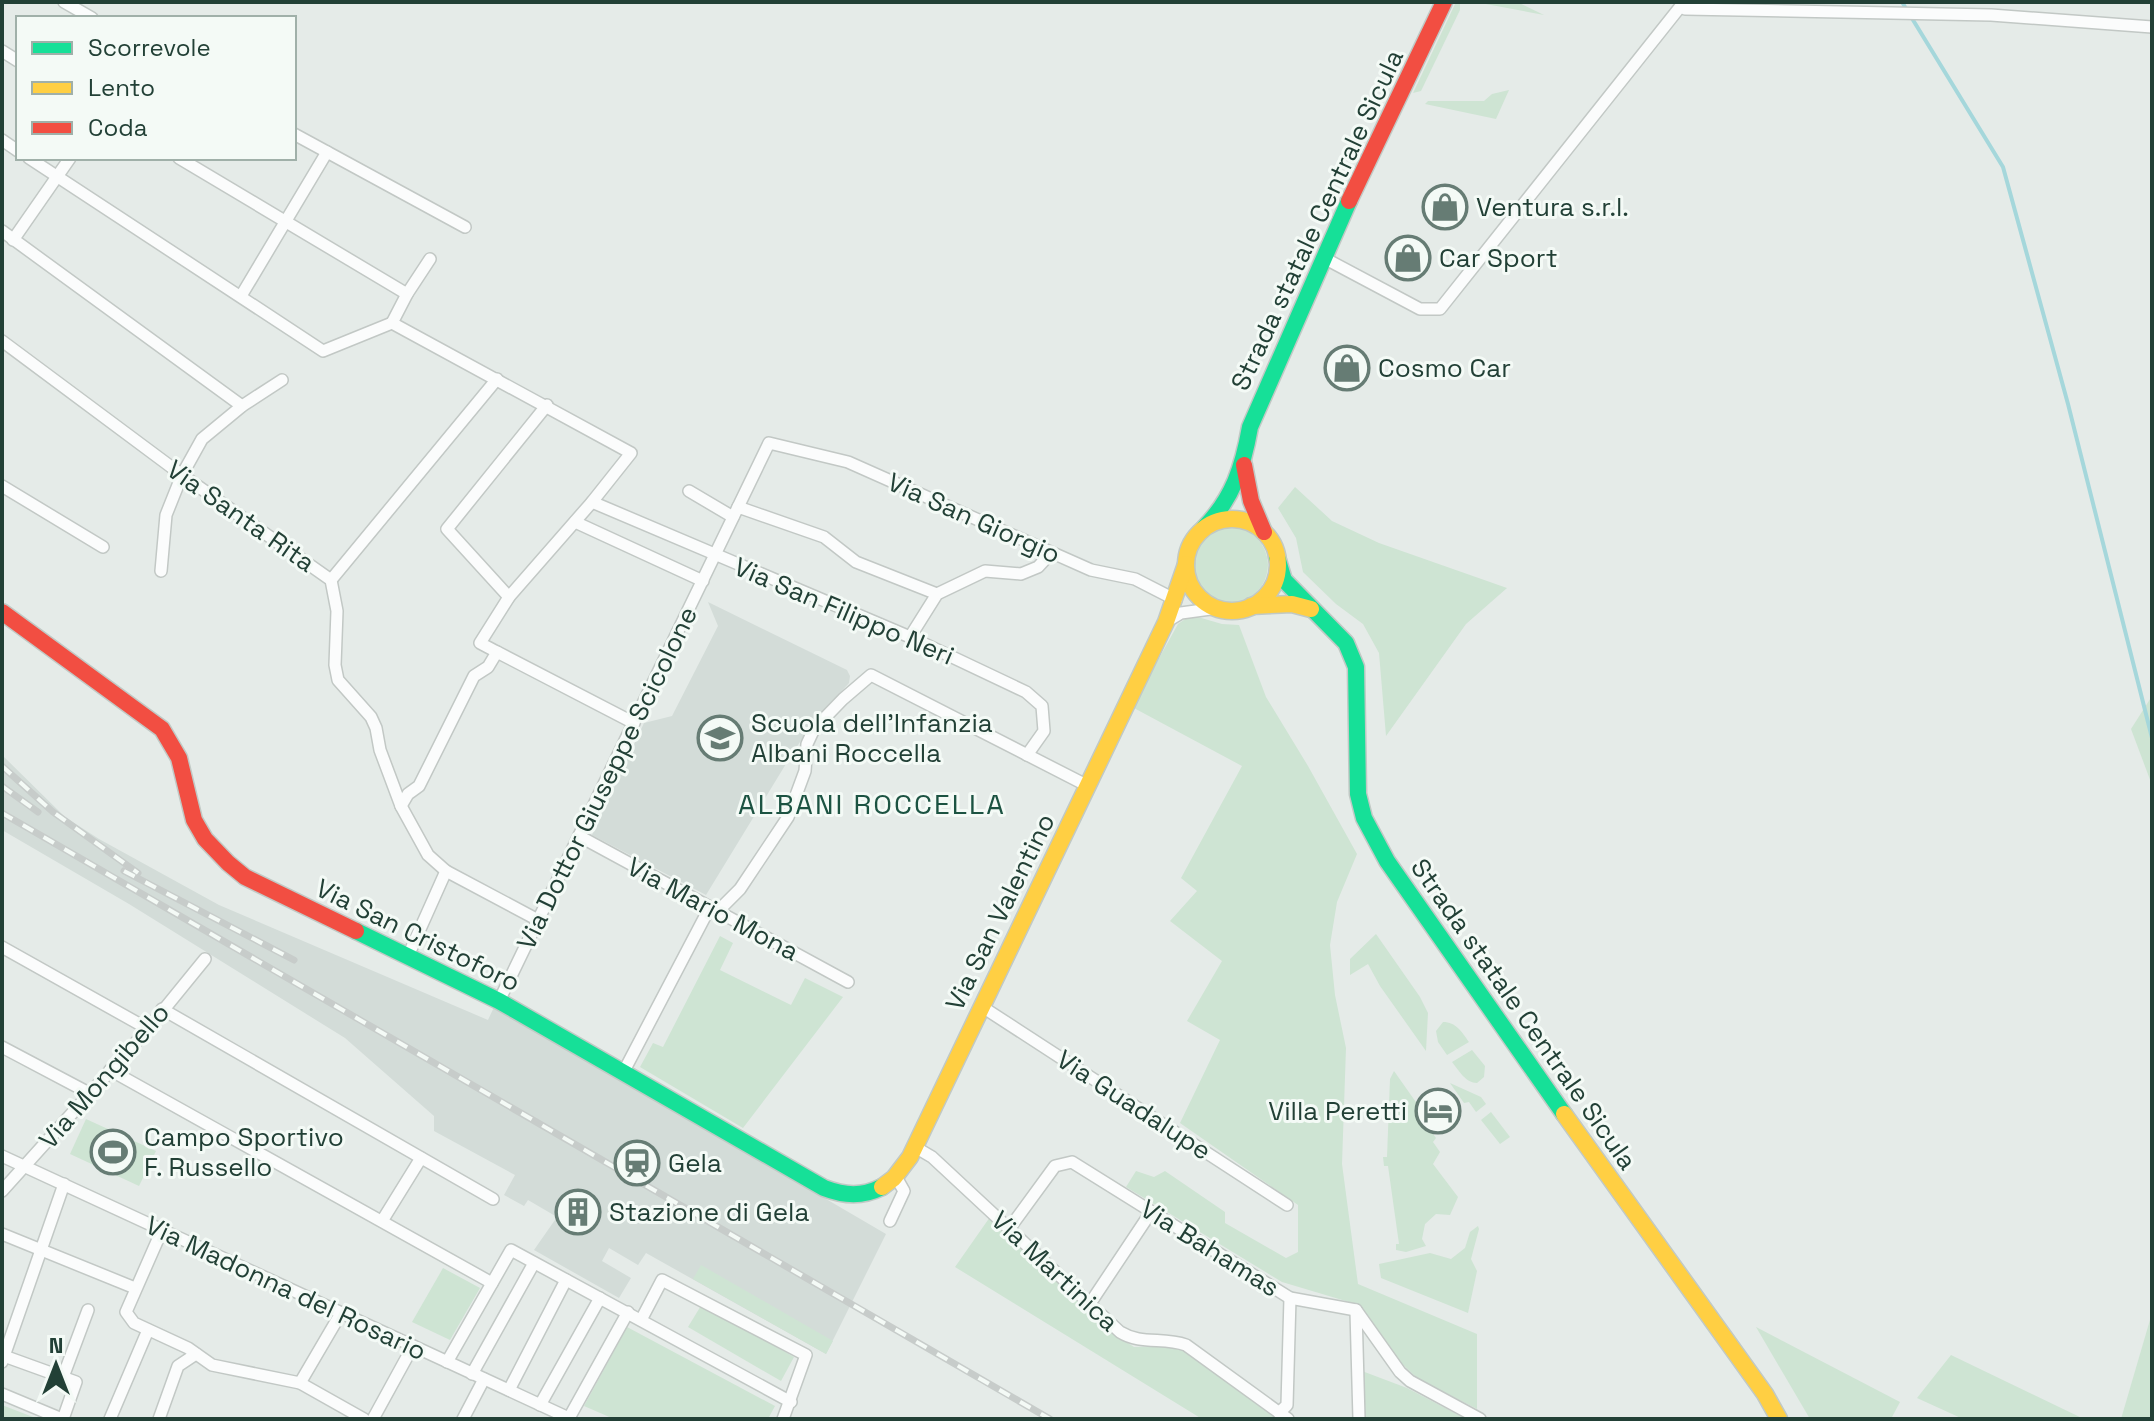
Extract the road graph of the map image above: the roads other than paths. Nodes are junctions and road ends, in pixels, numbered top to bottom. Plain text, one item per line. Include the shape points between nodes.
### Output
1 (64, 2) edge
2 (1444, 2) edge
3 (1682, 4) edge
4 (88, 16) edge
5 (2152, 27) edge
6 (296, 135) edge
7 (327, 152) junction
8 (32, 160) edge
9 (69, 160) edge
10 (182, 160) edge
11 (58, 177) junction
12 (285, 221) junction
13 (465, 227) dead end
14 (2, 231) edge
15 (13, 240) junction
16 (1324, 258) junction
17 (430, 259) dead end
18 (407, 294) junction
19 (241, 296) junction
20 (392, 323) junction
21 (2, 341) edge
22 (497, 379) junction
23 (282, 380) dead end
24 (547, 405) junction
25 (242, 406) junction
26 (769, 443) joint
27 (1244, 462) junction
28 (182, 475) junction
29 (2, 486) edge
30 (689, 491) dead end
31 (592, 502) junction
32 (736, 512) junction
33 (575, 522) junction
34 (1204, 528) junction
35 (1265, 533) junction
36 (103, 547) dead end
37 (1051, 553) junction
38 (715, 556) junction
39 (1277, 557) junction
40 (1186, 564) junction
41 (161, 571) dead end
42 (331, 580) junction
43 (703, 581) junction
44 (937, 594) junction
45 (509, 597) junction
46 (1176, 600) junction
47 (1251, 606) junction
48 (1218, 608) junction
49 (1312, 610) junction
50 (2, 612) edge
51 (1166, 622) junction
52 (910, 637) junction
53 (497, 652) junction
54 (634, 723) junction
55 (1027, 755) junction
56 (1088, 786) junction
57 (401, 806) junction
58 (579, 836) junction
59 (446, 871) junction
60 (714, 909) junction
61 (538, 920) junction
62 (2, 947) edge
63 (408, 956) junction
64 (205, 959) dead end
65 (848, 982) dead end
66 (499, 1001) junction
67 (981, 1006) junction
68 (162, 1009) junction
69 (148, 1029) junction
70 (2, 1047) edge
71 (110, 1070) junction
72 (624, 1071) junction
73 (89, 1093) junction
74 (915, 1147) junction
75 (2, 1156) edge
76 (421, 1158) junction
77 (25, 1166) junction
78 (896, 1177) junction
79 (64, 1184) junction
80 (2, 1191) edge
81 (493, 1199) dead end
82 (1287, 1205) dead end
83 (1151, 1212) junction
84 (382, 1221) junction
85 (890, 1221) dead end
86 (1009, 1229) junction
87 (162, 1230) junction
88 (2, 1234) edge
89 (42, 1250) junction
90 (534, 1263) junction
91 (566, 1280) junction
92 (492, 1283) junction
93 (135, 1288) junction
94 (600, 1298) junction
95 (1290, 1298) junction
96 (1089, 1305) junction
97 (88, 1310) dead end
98 (1356, 1310) junction
99 (628, 1312) junction
100 (341, 1313) junction
101 (641, 1320) junction
102 (148, 1330) junction
103 (413, 1346) junction
104 (196, 1354) junction
105 (3, 1359) edge
106 (447, 1362) junction
107 (478, 1376) junction
108 (63, 1377) junction
109 (300, 1383) junction
110 (509, 1390) junction
111 (2, 1394) edge
112 (791, 1402) junction
113 (540, 1405) junction
114 (1284, 1416) edge
115 (564, 1418) edge
116 (62, 1419) edge
117 (110, 1419) edge
118 (159, 1419) edge
119 (364, 1419) edge
120 (373, 1419) edge
121 (463, 1419) edge
122 (783, 1419) edge
123 (1359, 1419) edge
124 (1480, 1419) edge
125 (1779, 1419) edge

1 - 4 street
2 - 16 main road, Strada statale Centrale Sicula
3 - 5 street via 1685,9 1928,13
3 - 16 street via 1440,309 1420,309
6 - 7 street
7 - 12 street
7 - 13 street
8 - 11 street
9 - 11 street
10 - 12 street
11 - 15 street
11 - 19 street
12 - 18 street
12 - 19 street
14 - 15 street
15 - 25 street
16 - 27 main road, Strada statale Centrale Sicula via 1250,427
17 - 18 street
18 - 20 street
19 - 20 street via 323,351
20 - 22 street
21 - 28 street, Via Santa Rita
22 - 24 street
22 - 42 street
23 - 25 street
24 - 31 street via 631,453
24 - 45 street via 447,529
25 - 28 street via 202,439
26 - 32 street, Via Dottor Giuseppe Scicolone
26 - 37 street, Via San Giorgio via 848,462
27 - 34 main road, Strada statale Centrale Sicula via 1225,503
27 - 35 main road, Strada statale Centrale Sicula via 1251,501
28 - 41 street via 166,515
28 - 42 street, Via Santa Rita
29 - 36 street
30 - 32 street
31 - 33 street
31 - 38 street, Via San Filippo Neri
32 - 38 street, Via Dottor Giuseppe Scicolone
32 - 44 street via 824,537 856,562
33 - 43 street
33 - 45 street
34 - 35 main road via 1229,519 1254,524
34 - 40 main road via 1194,538
35 - 39 main road
37 - 44 street via 1038,567 1021,574 985,571
37 - 46 street, Via San Giorgio via 1091,570 1135,579
38 - 43 street, Via Dottor Giuseppe Scicolone
38 - 52 street, Via San Filippo Neri
39 - 47 main road via 1272,586
39 - 49 main road, Strada statale Centrale Sicula via 1284,580
40 - 46 main road, Via San Valentino
40 - 48 main road via 1194,592
42 - 57 street, Via Santa Rita via 338,680 371,717
43 - 54 street, Via Dottor Giuseppe Scicolone
44 - 52 street
45 - 53 street via 480,643
46 - 51 main road, Via San Valentino
47 - 48 main road
47 - 49 main road via 1292,604
48 - 51 street via 1181,613
49 - 125 main road, Strada statale Centrale Sicula via 1346,643 1356,667 1358,794 1364,818 1387,861
50 - 63 main road, Via San Cristoforo via 162,729 180,756 195,823 230,865
51 - 56 main road, Via San Valentino
52 - 55 street, Via San Filippo Neri via 1026,692 1042,706 1044,731
53 - 54 street
53 - 57 street via 474,676 419,786
54 - 58 street, Via Dottor Giuseppe Scicolone
55 - 56 street
55 - 60 street via 871,675 814,729 788,817 740,889
56 - 67 main road, Via San Valentino
57 - 59 street, Via Santa Rita via 428,855
58 - 60 street, Via Mario Mona
58 - 61 street, Via Dottor Giuseppe Scicolone
59 - 61 street
59 - 63 street
60 - 65 street, Via Mario Mona
60 - 72 street
61 - 66 street, Via Dottor Giuseppe Scicolone
62 - 69 street
63 - 66 main road, Via San Cristoforo
64 - 68 street, Via Mongibello
66 - 72 main road, Via San Cristoforo
67 - 74 main road, Via San Valentino
67 - 82 street, Via Guadalupe
68 - 69 street, Via Mongibello
68 - 76 street
69 - 71 street, Via Mongibello
70 - 73 street
71 - 73 street, Via Mongibello
71 - 84 street
72 - 78 main road, Via San Cristoforo via 832,1192 862,1195
73 - 77 street, Via Mongibello
74 - 78 main road, Via San Valentino
74 - 86 street, Via Martinica
75 - 77 street, Via Madonna del Rosario
76 - 81 street
76 - 84 street
77 - 79 street, Via Madonna del Rosario
77 - 80 street, Via Mongibello
78 - 85 street, Via San Valentino via 904,1191
79 - 87 street, Via Madonna del Rosario
79 - 89 street
83 - 86 street, Via Bahamas via 1072,1162 1055,1166
83 - 95 street, Via Bahamas
83 - 96 street
84 - 92 street
86 - 96 street, Via Martinica
87 - 93 street
87 - 100 street, Via Madonna del Rosario
88 - 89 street
89 - 93 street
89 - 105 street
90 - 91 street
90 - 92 street via 511,1250
90 - 107 street
91 - 94 street
91 - 110 street
92 - 106 street
93 - 102 street via 126,1312
94 - 99 street
94 - 113 street
95 - 98 street, Via Bahamas
95 - 114 street
96 - 114 street, Via Martinica via 1133,1341 1186,1345
97 - 108 street
98 - 123 street
98 - 124 street via 1410,1381
99 - 101 street
99 - 115 street
100 - 103 street, Via Madonna del Rosario
100 - 109 street
101 - 112 street
101 - 112 street via 662,1280 806,1355
102 - 104 street
102 - 117 street
103 - 106 street, Via Madonna del Rosario
103 - 120 street
104 - 109 street via 212,1365
104 - 118 street via 178,1366
105 - 108 street
106 - 107 street, Via Madonna del Rosario
107 - 110 street, Via Madonna del Rosario
107 - 121 street
108 - 116 street via 76,1382
109 - 119 street
110 - 113 street, Via Madonna del Rosario
111 - 116 street
112 - 122 street
113 - 115 street, Via Madonna del Rosario

